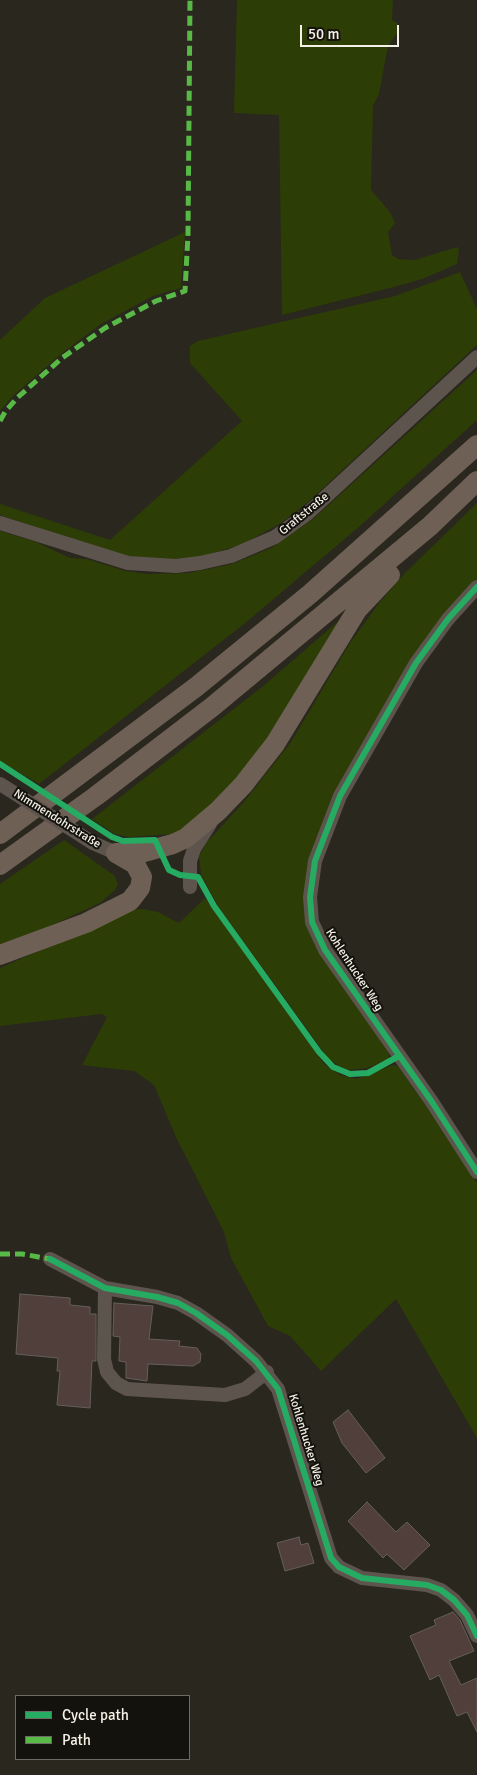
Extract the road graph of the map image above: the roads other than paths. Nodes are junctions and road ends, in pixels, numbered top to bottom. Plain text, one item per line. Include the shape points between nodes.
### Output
1 (477, 357) edge
2 (477, 445) edge
3 (474, 483) edge
4 (0, 523) edge
5 (477, 587) edge
6 (0, 784) edge
7 (218, 811) junction
8 (0, 834) edge
9 (116, 854) junction
10 (0, 865) edge
11 (190, 887) dead end
12 (0, 955) edge
13 (477, 1172) edge
14 (50, 1259) dead end
15 (104, 1288) junction
16 (267, 1372) junction
17 (477, 1636) edge

1 - 4 street, Graftstraße via 307,514 275,537 231,556 176,566 128,563
2 - 8 highway via 401,515 196,687
3 - 7 highway via 357,610 275,744
3 - 10 highway via 430,526 212,707
5 - 13 street, Kohlenhucker Weg via 448,619 416,663 340,796 315,861 310,897 312,922 325,950
6 - 9 street, Nimmendohrstraße, bridge
7 - 9 highway via 186,838 173,844 144,852
7 - 11 street via 194,849 190,861
9 - 12 highway via 135,864 142,877 140,888 130,901 86,923
14 - 15 street, Kohlenhucker Weg
15 - 16 street, Kohlenhucker Weg via 178,1303 227,1335
15 - 16 street via 104,1359 116,1383 127,1389 225,1395 245,1389
16 - 17 street, Kohlenhucker Weg via 278,1389 331,1558 339,1567 362,1578 427,1584 441,1590 467,1615

